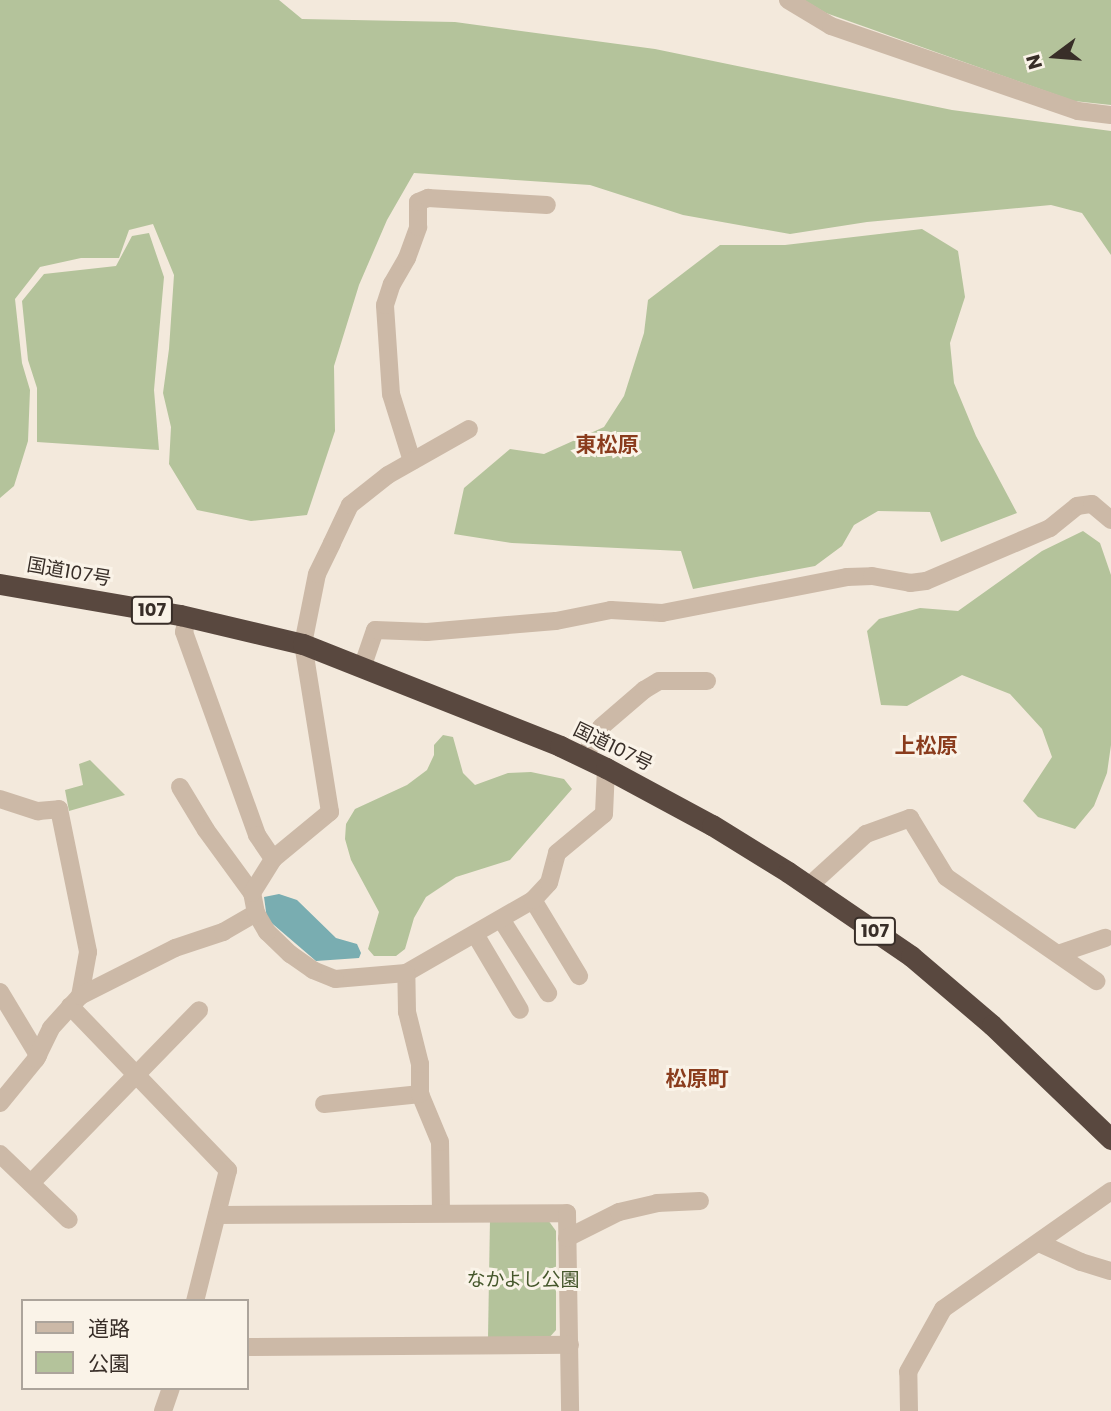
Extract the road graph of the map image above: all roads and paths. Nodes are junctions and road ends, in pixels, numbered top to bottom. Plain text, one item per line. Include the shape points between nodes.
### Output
1 (788, 0) edge
2 (1111, 115) edge
3 (547, 205) dead end
4 (469, 429) dead end
5 (412, 461) junction
6 (1111, 520) edge
7 (0, 584) edge
8 (187, 617) junction
9 (303, 644) junction
10 (362, 668) junction
11 (707, 681) dead end
12 (584, 757) junction
13 (606, 768) junction
14 (180, 787) dead end
15 (0, 799) edge
16 (273, 859) junction
17 (808, 886) junction
18 (252, 893) junction
19 (533, 900) junction
20 (256, 913) junction
21 (501, 919) junction
22 (475, 934) junction
23 (1105, 938) dead end
24 (1058, 954) junction
25 (406, 973) junction
26 (579, 976) dead end
27 (1096, 981) dead end
28 (0, 992) edge
29 (548, 993) dead end
30 (75, 1001) junction
31 (199, 1010) dead end
32 (520, 1010) dead end
33 (38, 1055) junction
34 (136, 1075) junction
35 (420, 1094) junction
36 (0, 1103) edge
37 (324, 1104) dead end
38 (1111, 1139) edge
39 (0, 1154) edge
40 (30, 1183) junction
41 (1111, 1191) edge
42 (700, 1201) dead end
43 (441, 1212) junction
44 (217, 1215) junction
45 (69, 1220) dead end
46 (567, 1238) junction
47 (1039, 1243) junction
48 (1111, 1271) edge
49 (196, 1299) edge
50 (570, 1345) junction
51 (248, 1347) edge
52 (169, 1390) edge
53 (163, 1411) edge
54 (570, 1411) edge
55 (909, 1411) edge

1 - 2 street via 831,26 1078,111
3 - 5 street via 428,198 418,202 418,227 385,305 391,394
4 - 5 street
5 - 9 street via 350,505 317,574
6 - 10 street via 1092,504 1077,506 1050,528 926,581 848,577 662,613 611,611 556,621 427,632 375,630
7 - 8 highway, 国道107号 / 107
8 - 9 highway, 国道107号 / 107
8 - 16 street via 184,632 257,835
9 - 10 highway, 国道107号 / 107
9 - 16 street via 330,812
10 - 12 highway, 国道107号 / 107
11 - 12 street via 659,681 644,690 601,727
12 - 13 highway, 国道107号 / 107
13 - 17 highway, 国道107号 / 107 via 712,825
13 - 19 street via 604,814 557,853 549,883
14 - 18 street
15 - 30 street via 37,811 59,809 88,952
16 - 18 street
17 - 24 street via 866,834 910,818 946,877
17 - 38 highway, 国道107号 / 107 via 911,956
18 - 20 street
19 - 21 street
19 - 26 street
20 - 25 street via 267,932 290,954 335,979
20 - 30 street via 223,932 175,948
21 - 22 street
21 - 29 street
22 - 25 street
22 - 32 street
23 - 24 street
24 - 27 street
25 - 35 street
28 - 33 street
30 - 33 street via 51,1028
30 - 34 street
31 - 34 street
33 - 36 street
34 - 40 street
34 - 44 street via 228,1170
35 - 37 street
35 - 43 street via 440,1142
39 - 40 street
40 - 45 street
41 - 47 street
42 - 46 street via 657,1203 619,1212
43 - 44 street
43 - 46 street via 567,1213
44 - 49 street
46 - 50 street
47 - 48 street
47 - 55 street via 943,1309 908,1372
50 - 51 street
50 - 54 street
52 - 53 street

